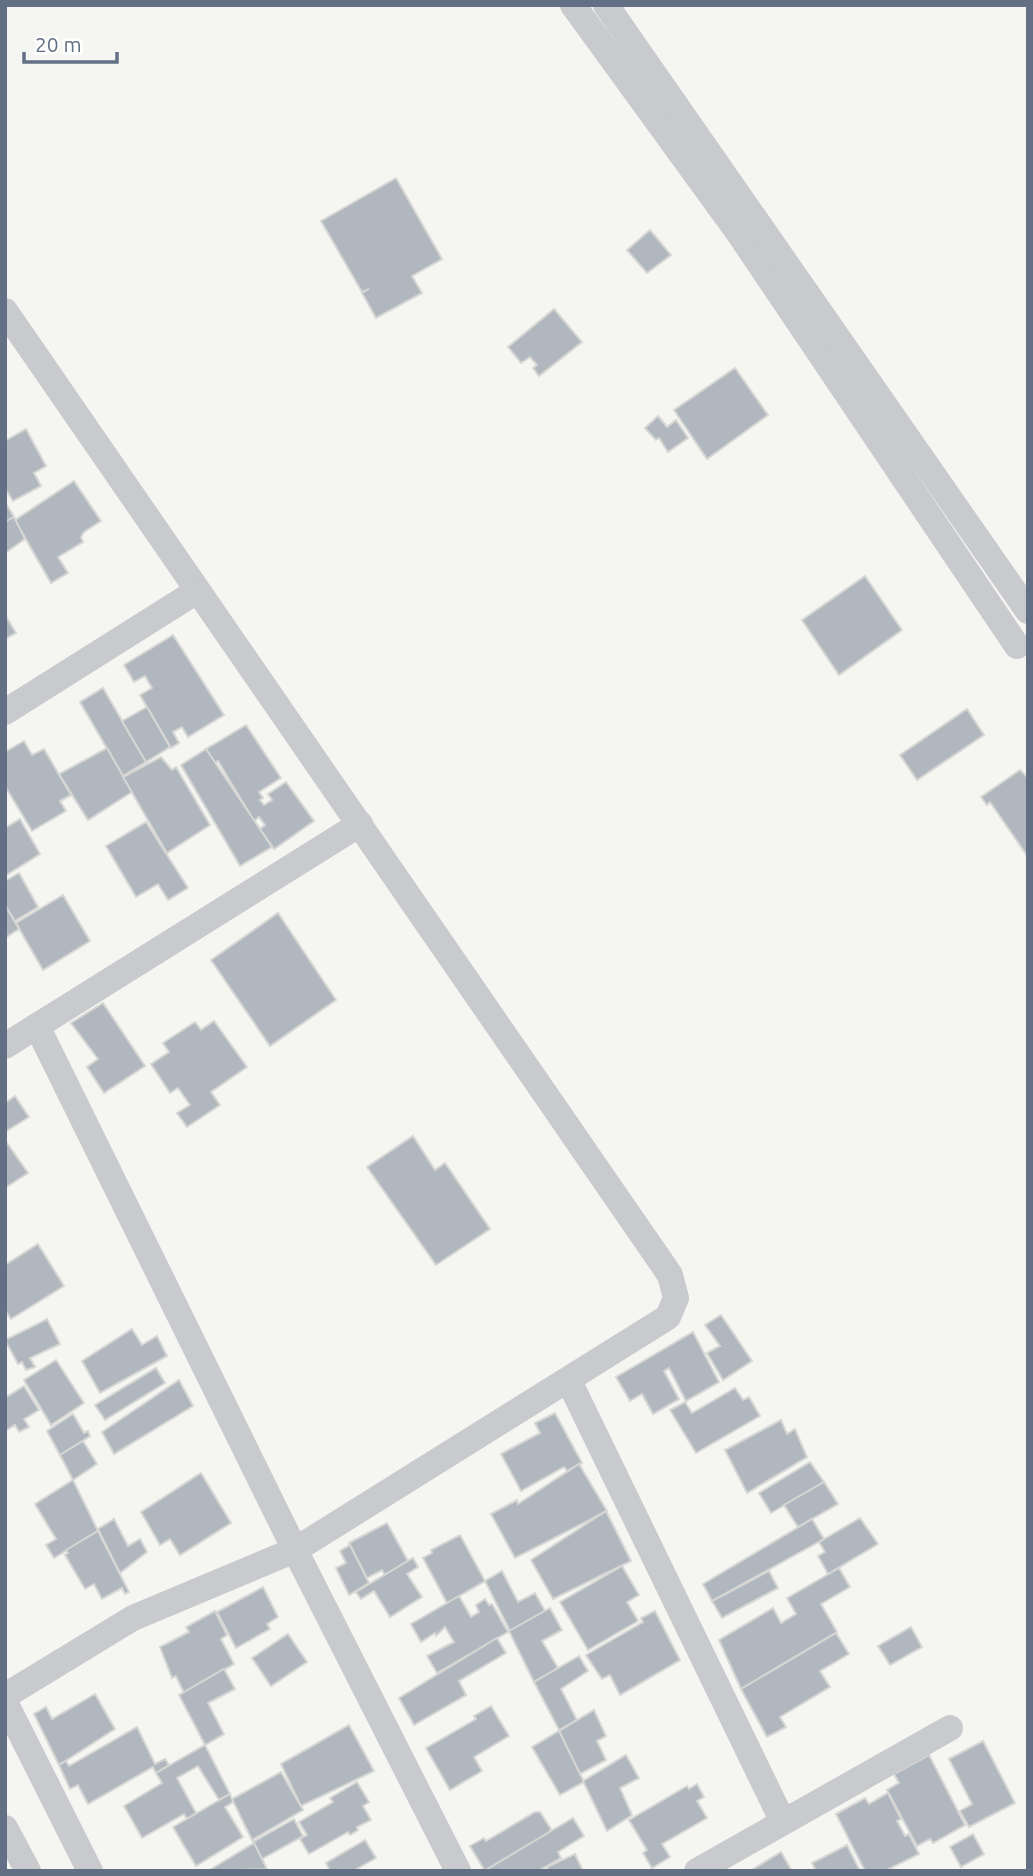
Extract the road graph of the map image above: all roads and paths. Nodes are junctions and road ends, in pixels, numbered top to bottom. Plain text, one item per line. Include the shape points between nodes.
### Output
1 (573, 5) edge
2 (606, 5) edge
3 (8, 322) edge
4 (197, 591) junction
5 (1028, 611) edge
6 (1017, 646) dead end
7 (5, 712) edge
8 (360, 824) junction
9 (37, 1026) junction
10 (5, 1046) edge
11 (569, 1381) junction
12 (295, 1549) junction
13 (5, 1699) edge
14 (950, 1728) dead end
15 (783, 1822) junction
16 (5, 1828) edge
17 (28, 1871) edge
18 (90, 1871) edge
19 (458, 1871) edge
20 (697, 1871) edge

1 - 6 street via 738,232
2 - 5 street
3 - 4 street
4 - 7 street
4 - 8 street
8 - 9 street
8 - 11 street via 670,1275 676,1298 668,1317
9 - 10 street
9 - 12 street
11 - 12 street
11 - 15 street
12 - 13 street via 132,1618
12 - 19 street
13 - 18 street
14 - 15 street
15 - 20 street
16 - 17 street

